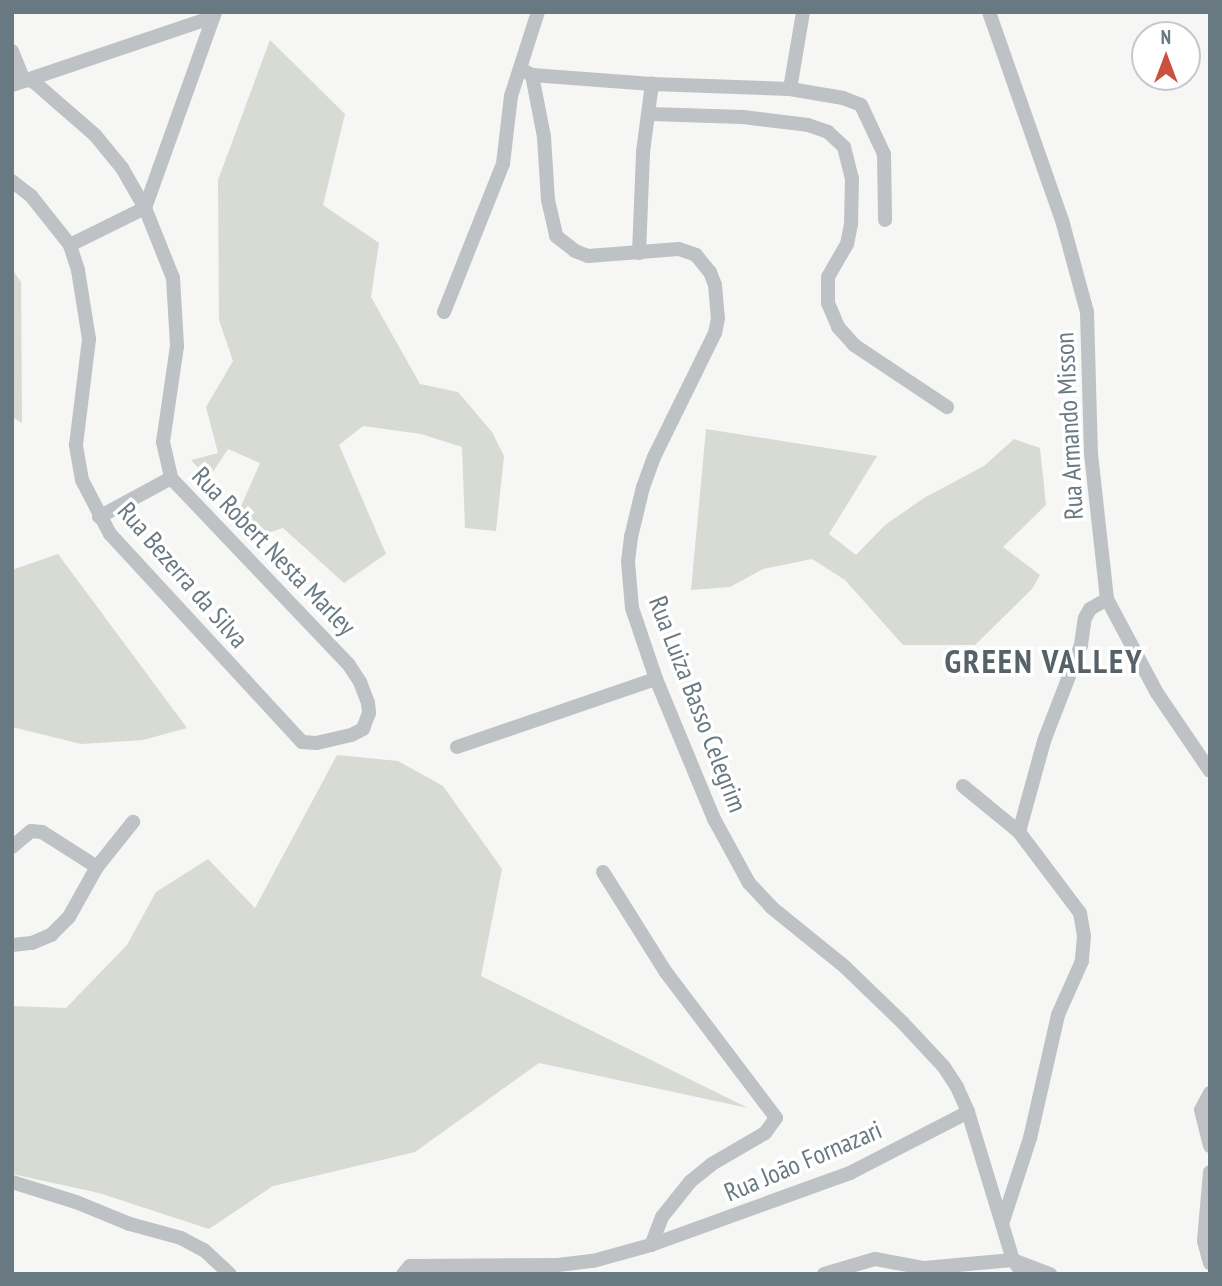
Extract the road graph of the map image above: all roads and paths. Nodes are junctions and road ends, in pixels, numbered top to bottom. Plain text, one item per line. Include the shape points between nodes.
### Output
1 (538, 12) edge
2 (803, 12) edge
3 (989, 12) edge
4 (214, 15) edge
5 (12, 51) edge
6 (526, 72) junction
7 (16, 80) edge
8 (652, 85) junction
9 (790, 89) junction
10 (650, 114) junction
11 (12, 181) edge
12 (145, 208) junction
13 (885, 220) dead end
14 (70, 245) junction
15 (639, 253) junction
16 (444, 313) dead end
17 (947, 407) dead end
18 (171, 478) junction
19 (99, 517) junction
20 (1107, 598) junction
21 (656, 679) junction
22 (351, 735) joint
23 (457, 747) dead end
24 (1210, 771) edge
25 (963, 786) dead end
26 (133, 822) dead end
27 (1019, 832) junction
28 (12, 847) edge
29 (97, 867) junction
30 (603, 872) dead end
31 (12, 945) edge
32 (1210, 1093) edge
33 (968, 1112) junction
34 (1210, 1146) edge
35 (1210, 1172) edge
36 (12, 1182) edge
37 (1002, 1224) junction
38 (651, 1245) junction
39 (1013, 1260) junction
40 (1210, 1263) edge
41 (230, 1274) edge
42 (403, 1274) edge
43 (824, 1274) edge
44 (1023, 1274) edge
45 (1050, 1274) edge

1 - 6 street
2 - 9 street
3 - 20 street, Rua Armando Misson via 1062,220 1087,312 1091,454
4 - 7 street
4 - 12 street
5 - 7 street
6 - 8 street
6 - 15 street via 544,137 548,200 556,236 588,256
6 - 16 street via 511,96 503,164
7 - 12 street, Rua Robert Nesta Marley via 34,82 95,135 122,168
8 - 9 street
8 - 10 street
9 - 13 street via 861,105 884,154
10 - 15 street via 643,152
10 - 17 street via 808,125 828,132 844,147 852,177 851,223 847,244 828,278 828,303 838,327 854,345
11 - 14 street, Rua Bezerra da Silva via 31,196
12 - 14 street
12 - 18 street, Rua Robert Nesta Marley via 173,278 177,345 163,442
14 - 19 street, Rua Bezerra da Silva via 89,339 76,444 82,480
15 - 21 street, Rua Luiza Basso Celegrim via 665,249 696,255 710,272 718,299 715,333 654,457 631,537 632,608
18 - 19 street
18 - 22 street, Rua Robert Nesta Marley via 355,674 369,713 363,729
19 - 22 street, Rua Bezerra da Silva via 302,742
20 - 24 street via 1157,693
20 - 27 street via 1085,618 1081,645 1044,741
21 - 23 street
21 - 33 street, Rua Luiza Basso Celegrim via 713,818 749,883 771,908 845,967 903,1023 944,1067
25 - 27 street
26 - 29 street
27 - 37 street via 1080,913 1084,936 1082,961 1058,1015 1030,1138
28 - 29 street via 31,831 42,832
29 - 31 street via 69,917 51,935
30 - 38 street, Rua João Fornazari via 664,971 776,1114 776,1121 765,1133 690,1182 662,1217
32 - 34 street via 1201,1110
33 - 37 street, Rua Luiza Basso Celegrim
33 - 38 street, Rua João Fornazari via 850,1173
35 - 40 street via 1204,1241
36 - 41 street via 181,1238 204,1250
37 - 39 street, Rua Luiza Basso Celegrim
38 - 42 street, Rua João Fornazari via 593,1261 410,1266
39 - 43 street via 924,1268 875,1259
39 - 44 street, Rua Luiza Basso Celegrim
39 - 45 street

